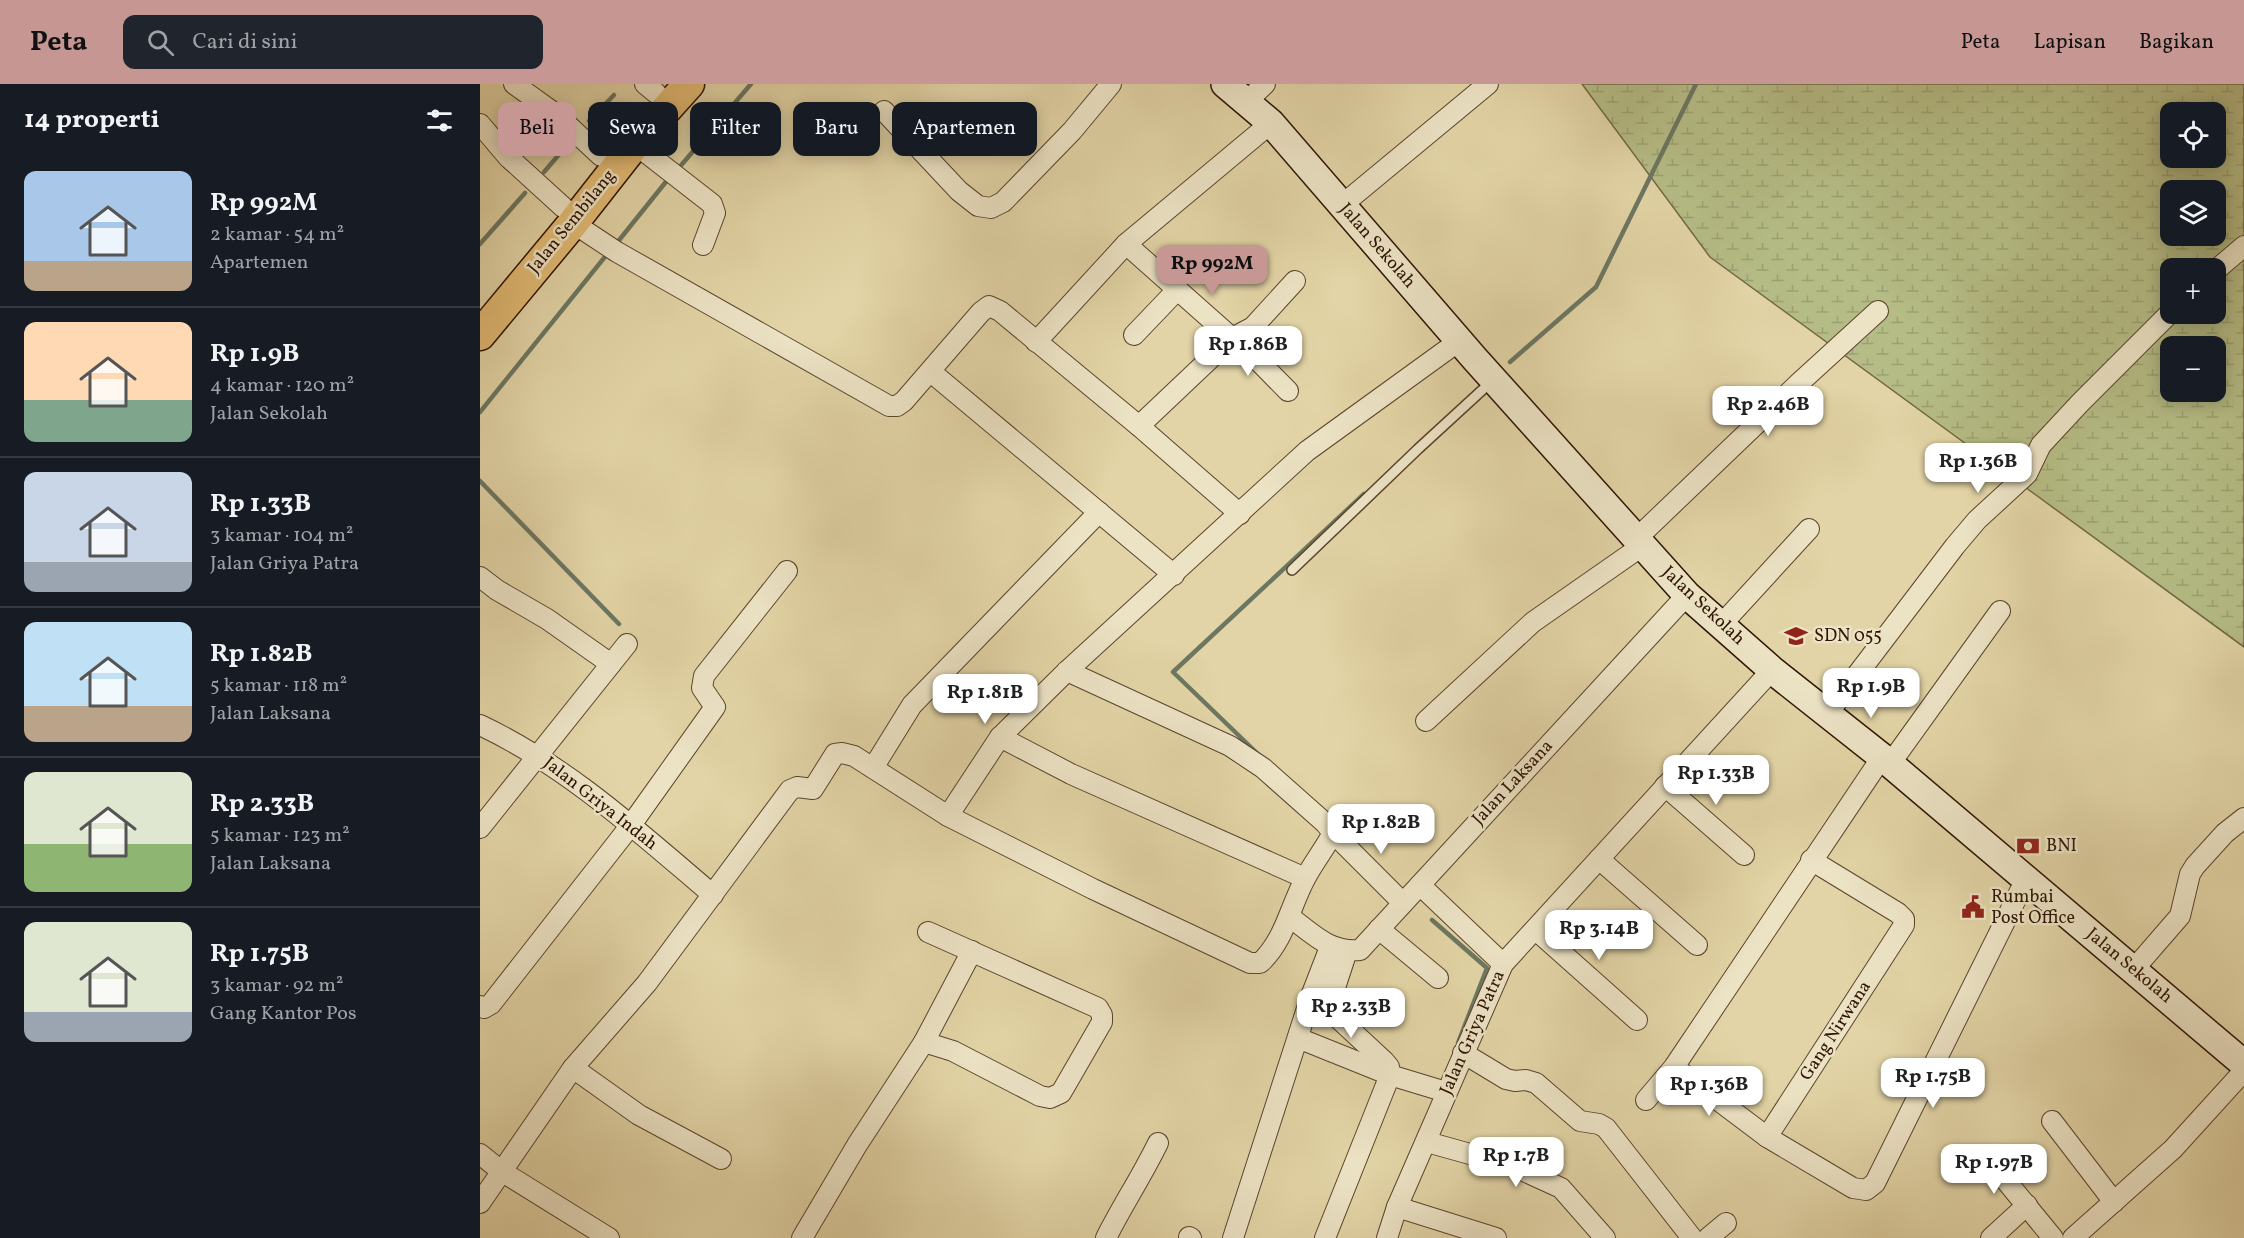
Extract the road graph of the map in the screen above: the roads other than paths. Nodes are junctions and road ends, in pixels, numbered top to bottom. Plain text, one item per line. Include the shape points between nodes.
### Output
1 (514, 84) edge
2 (689, 84) edge
3 (1111, 84) edge
4 (1224, 84) edge
5 (1488, 84) edge
6 (655, 87) edge
7 (1256, 93) edge
8 (643, 102) edge
9 (673, 102) edge
10 (884, 111) dead end
11 (1271, 123) junction
12 (480, 124) edge
13 (588, 144) edge
14 (601, 156) edge
15 (624, 156) edge
16 (650, 156) edge
17 (1342, 205) junction
18 (568, 215) junction
19 (1126, 244) junction
20 (703, 245) dead end
21 (2244, 246) edge
22 (2226, 261) edge
23 (1294, 281) dead end
24 (1177, 290) junction
25 (480, 302) edge
26 (1878, 311) dead end
27 (2160, 323) edge
28 (480, 335) edge
29 (1134, 335) dead end
30 (1233, 338) junction
31 (1459, 341) junction
32 (1036, 342) junction
33 (931, 372) junction
34 (1492, 379) junction
35 (1288, 391) dead end
36 (1139, 426) junction
37 (1099, 512) junction
38 (1240, 514) junction
39 (1809, 529) dead end
40 (1639, 542) junction
41 (1292, 570) dead end
42 (787, 571) dead end
43 (1173, 575) junction
44 (480, 577) edge
45 (1687, 595) junction
46 (2000, 611) dead end
47 (1721, 625) junction
48 (627, 644) dead end
49 (611, 664) junction
50 (1772, 670) junction
51 (1067, 671) junction
52 (1828, 713) junction
53 (1426, 721) dead end
54 (480, 725) edge
55 (1000, 737) junction
56 (536, 755) junction
57 (1886, 760) junction
58 (873, 768) junction
59 (1665, 786) junction
60 (948, 816) junction
61 (2244, 818) edge
62 (631, 825) junction
63 (480, 828) edge
64 (1333, 833) junction
65 (1744, 855) dead end
66 (1599, 859) junction
67 (1811, 860) junction
68 (1305, 878) junction
69 (2026, 879) junction
70 (1420, 885) junction
71 (713, 895) junction
72 (1403, 903) junction
73 (1290, 917) junction
74 (1379, 929) junction
75 (1536, 930) junction
76 (928, 932) dead end
77 (1697, 945) dead end
78 (1339, 949) junction
79 (972, 951) junction
80 (1503, 964) junction
81 (2134, 969) junction
82 (1438, 978) dead end
83 (1311, 996) junction
84 (480, 1006) edge
85 (1328, 1009) junction
86 (1637, 1020) dead end
87 (1298, 1038) junction
88 (924, 1042) junction
89 (1463, 1053) junction
90 (2244, 1064) edge
91 (1674, 1067) junction
92 (573, 1068) junction
93 (2244, 1071) edge
94 (1390, 1075) junction
95 (1441, 1090) junction
96 (1646, 1100) dead end
97 (2052, 1120) dead end
98 (1767, 1137) junction
99 (1427, 1142) junction
100 (1158, 1143) dead end
101 (480, 1154) edge
102 (721, 1160) dead end
103 (1997, 1166) dead end
104 (501, 1171) junction
105 (2114, 1202) junction
106 (480, 1203) edge
107 (2027, 1205) junction
108 (1397, 1207) junction
109 (1726, 1223) dead end
110 (609, 1238) edge
111 (802, 1238) edge
112 (1106, 1238) edge
113 (1233, 1238) edge
114 (1325, 1238) edge
115 (1387, 1238) edge
116 (1496, 1238) edge
117 (1605, 1238) edge
118 (1692, 1238) edge
119 (1708, 1238) edge
120 (1991, 1238) edge
121 (2053, 1238) edge
122 (2073, 1238) edge

1 - 13 street
2 - 9 main road, Jalan Sembilang
3 - 10 street via 1072,131 1003,202 991,208 978,206 959,191
4 - 7 street, Jalan Sekolah
5 - 17 street
6 - 8 main road, Jalan Sembilang
7 - 11 street, Jalan Sekolah
11 - 17 street, Jalan Sekolah
11 - 19 street
12 - 18 street
14 - 18 main road, Jalan Sembilang
15 - 18 main road, Jalan Sembilang
16 - 20 street via 712,204 715,213
17 - 31 street, Jalan Sekolah
18 - 25 main road, Jalan Sembilang
18 - 28 main road, Jalan Sembilang
18 - 33 street via 608,247 889,406 904,401
19 - 24 street
19 - 32 street
21 - 22 street
23 - 30 street via 1253,327
24 - 29 street
24 - 30 street
26 - 40 street via 1789,392
27 - 52 street via 2041,445 2027,474 1977,520
30 - 35 street
30 - 36 street
31 - 34 street, Jalan Sekolah
31 - 38 street via 1307,451
32 - 33 street via 989,306
32 - 36 street
33 - 37 street
34 - 40 street, Jalan Sekolah
34 - 41 lane
36 - 38 street
37 - 43 street
37 - 58 street via 912,705
38 - 43 street
39 - 47 street
40 - 45 street, Jalan Sekolah
40 - 53 street via 1533,622
42 - 62 street via 704,676 702,688 715,707
43 - 51 street
44 - 49 street
45 - 47 street, Jalan Sekolah
45 - 70 street, Jalan Laksana
46 - 57 street
47 - 50 street, Jalan Sekolah
48 - 49 street
49 - 56 street
50 - 52 street, Jalan Sekolah
50 - 59 street, Jalan Griya Patra
51 - 55 street
51 - 64 street via 1230,746 1263,768
52 - 57 street, Jalan Sekolah
54 - 56 street, Jalan Griya Indah
55 - 60 street
55 - 68 street via 1071,774
56 - 62 street, Jalan Griya Indah
56 - 63 street
57 - 67 street
57 - 69 street, Jalan Sekolah
58 - 60 street
58 - 71 street via 854,756 835,754 813,789 790,790
59 - 65 street
59 - 66 street, Jalan Griya Patra
60 - 73 street via 1250,963 1260,963 1268,955
61 - 81 street via 2195,866 2180,916
62 - 71 street, Jalan Griya Indah
62 - 84 street via 491,1004
64 - 68 street
64 - 72 street
66 - 75 street, Jalan Griya Patra
66 - 77 street
67 - 91 street
67 - 98 street, Gang Nirwana via 1898,913 1904,925
68 - 73 street
69 - 81 street, Jalan Sekolah
69 - 98 street via 1875,1183 1866,1190 1853,1188
70 - 72 street, Jalan Laksana
70 - 80 street
71 - 92 street via 647,983
72 - 74 street, Jalan Laksana
73 - 78 street
74 - 78 street, Jalan Laksana via 1360,950
74 - 82 street
75 - 80 street, Jalan Griya Patra
75 - 86 street
76 - 79 street
78 - 83 street
78 - 85 street
79 - 88 street
79 - 88 street via 1098,1008 1102,1022 1061,1093 1050,1098
80 - 89 street, Jalan Griya Patra
81 - 90 street, Jalan Sekolah
83 - 85 street
83 - 87 street
85 - 94 street via 1384,1061
87 - 94 street
87 - 113 street
88 - 111 street
89 - 95 street, Jalan Griya Patra
89 - 118 street via 1506,1079 1536,1083 1580,1121 1606,1128
91 - 96 street
91 - 98 street
92 - 102 street via 639,1115
92 - 104 street
93 - 105 street via 2173,1149
94 - 95 street
94 - 114 street
95 - 99 street, Jalan Griya Patra
97 - 105 street
99 - 108 street, Jalan Griya Patra
99 - 117 street via 1513,1167 1561,1188
100 - 112 street
101 - 104 street
103 - 107 street
104 - 106 street
104 - 110 street
105 - 122 street
107 - 120 street
107 - 121 street
108 - 115 street, Jalan Griya Patra
108 - 116 street
109 - 119 street

